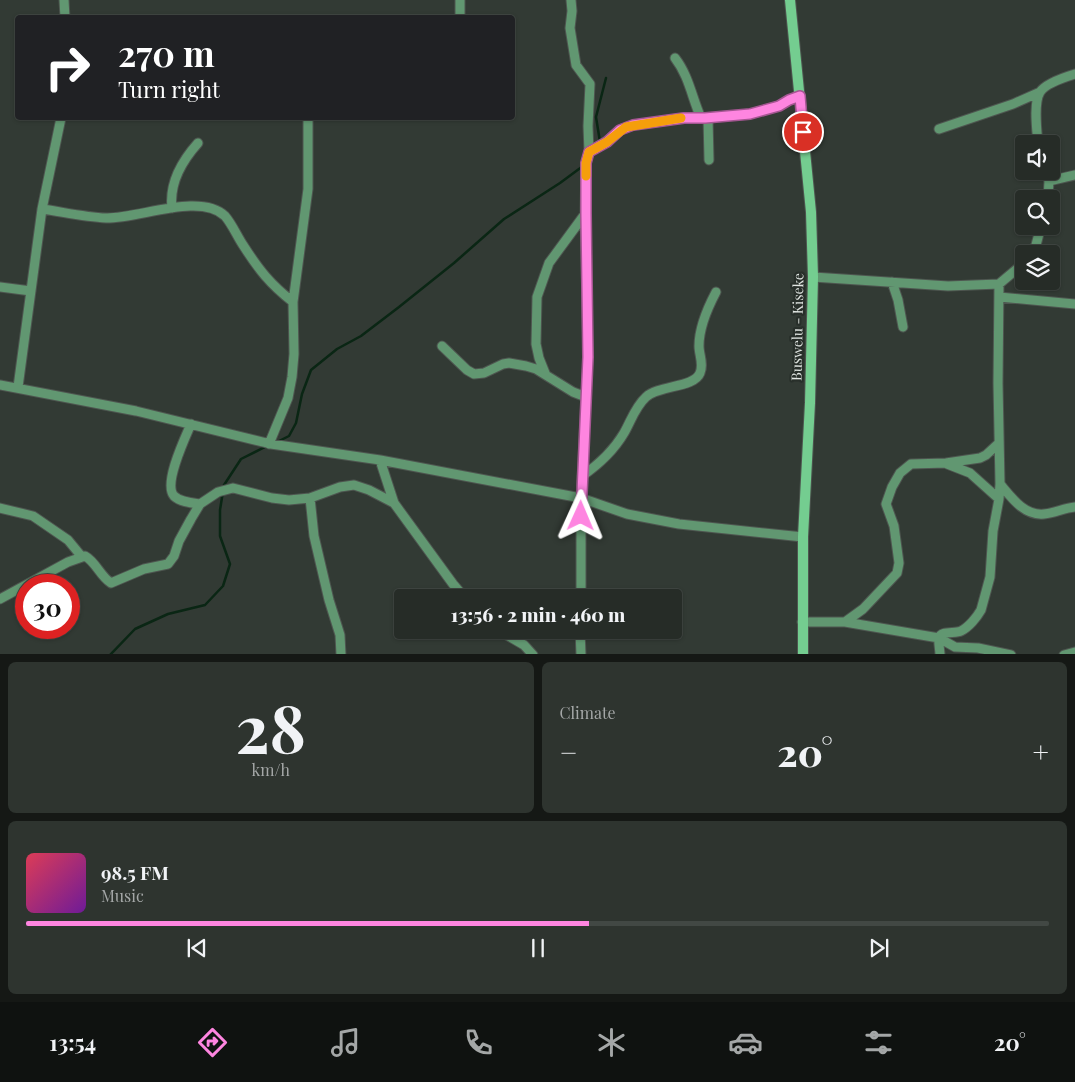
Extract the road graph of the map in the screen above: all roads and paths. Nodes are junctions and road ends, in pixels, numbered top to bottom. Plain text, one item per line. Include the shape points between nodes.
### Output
1 (64, 0) edge
2 (460, 0) edge
3 (571, 0) edge
4 (790, 0) edge
5 (65, 15) edge
6 (460, 15) edge
7 (675, 58) dead end
8 (1075, 74) edge
9 (1040, 92) junction
10 (800, 96) junction
11 (704, 118) junction
12 (61, 120) edge
13 (308, 120) edge
14 (939, 129) dead end
15 (1038, 135) edge
16 (198, 143) dead end
17 (589, 152) junction
18 (709, 160) dead end
19 (1075, 175) edge
20 (1049, 181) joint
21 (1048, 190) edge
22 (172, 208) junction
23 (42, 209) junction
24 (586, 214) junction
25 (1015, 271) edge
26 (813, 277) junction
27 (892, 282) junction
28 (999, 284) junction
29 (0, 287) edge
30 (31, 291) junction
31 (716, 292) dead end
32 (999, 298) junction
33 (293, 302) junction
34 (1075, 304) edge
35 (903, 327) dead end
36 (442, 346) dead end
37 (545, 373) junction
38 (0, 385) edge
39 (18, 387) junction
40 (586, 397) junction
41 (191, 424) junction
42 (266, 443) junction
43 (999, 443) junction
44 (380, 460) junction
45 (946, 464) junction
46 (582, 476) junction
47 (1000, 484) junction
48 (310, 498) junction
49 (581, 498) junction
50 (999, 499) junction
51 (394, 503) junction
52 (200, 504) junction
53 (1075, 507) edge
54 (0, 508) edge
55 (803, 537) junction
56 (82, 556) junction
57 (458, 589) edge
58 (580, 589) edge
59 (0, 599) edge
60 (802, 622) junction
61 (845, 622) junction
62 (939, 638) junction
63 (514, 639) edge
64 (580, 639) edge
65 (1075, 652) edge
66 (341, 654) edge
67 (532, 654) edge
68 (580, 654) edge
69 (802, 654) edge
70 (940, 654) edge
71 (1011, 654) edge
72 (1064, 654) edge

1 - 5 street
2 - 6 street
3 - 17 street via 570,28 575,58 579,70 590,84
4 - 10 main road, Buswelu - Kiseke
7 - 11 street via 686,74 695,105
8 - 9 street
9 - 14 street
9 - 15 street via 1037,100
10 - 11 street via 750,114
10 - 26 main road, Buswelu - Kiseke via 811,212
11 - 17 street via 626,127
11 - 18 street
12 - 23 street
13 - 33 street via 306,207
16 - 22 street via 185,157 179,170 173,186
17 - 24 street
19 - 20 street
20 - 21 street
22 - 23 street via 106,218
22 - 33 street via 201,206 225,217 261,272
23 - 30 street
24 - 37 street via 549,263 537,297 536,344
24 - 40 street
25 - 28 street
26 - 27 street
26 - 55 main road, Buswelu - Kiseke
27 - 28 street via 948,286
27 - 35 street
28 - 32 street
29 - 30 street
30 - 39 street
31 - 46 street via 702,326 698,376 690,382 658,390 646,397 620,440
32 - 34 street
32 - 43 street
33 - 42 street via 292,378 288,398
36 - 37 street via 474,374 509,363
37 - 40 street
38 - 39 street
39 - 41 street
40 - 46 street
41 - 42 street
41 - 52 street via 174,467 170,488 174,496
42 - 44 street
43 - 45 street via 980,458
43 - 47 street
44 - 49 street
44 - 51 street
45 - 50 street via 970,473
45 - 61 street via 912,464 900,473 886,504 894,526 899,563 897,573 863,609
46 - 49 street
47 - 50 street
47 - 53 street via 1020,506 1033,512 1043,514
48 - 51 street via 354,485
48 - 52 street via 280,500 233,488 218,492
48 - 66 street via 314,536 340,635
49 - 55 street via 627,514 679,524
49 - 58 street
50 - 62 street via 990,577 979,615 961,631 944,633
51 - 57 street
52 - 56 street via 174,556 166,565 144,569 111,583 89,558
54 - 56 street via 33,516 68,540
55 - 60 main road, Buswelu - Kiseke
56 - 59 street
60 - 61 street
60 - 69 main road, Buswelu - Kiseke
61 - 62 street
62 - 70 street
62 - 71 street via 955,647
63 - 67 street
64 - 68 street
65 - 72 street

